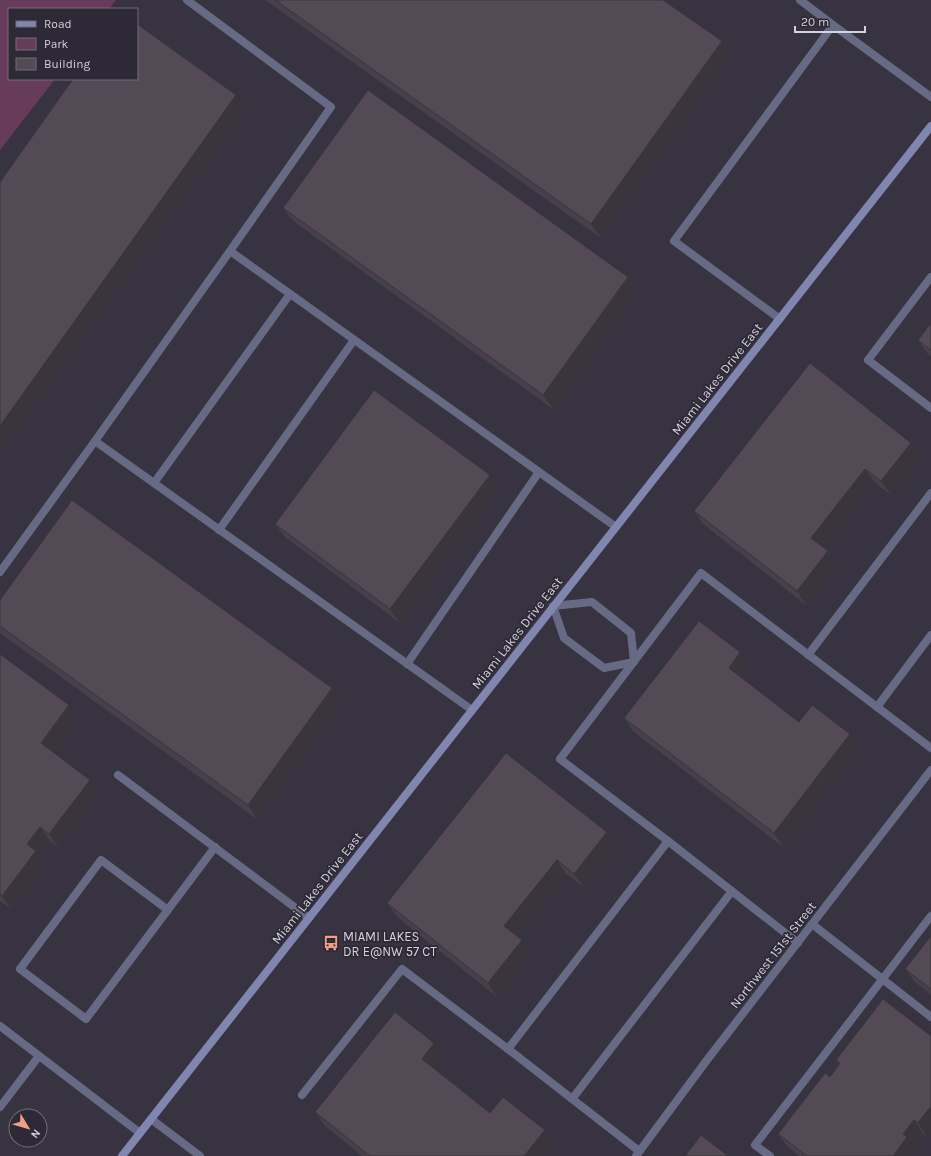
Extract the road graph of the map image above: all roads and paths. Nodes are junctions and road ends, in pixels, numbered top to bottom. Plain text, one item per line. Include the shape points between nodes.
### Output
1 (187, 0) edge
2 (800, 0) edge
3 (833, 26) junction
4 (931, 97) edge
5 (931, 126) edge
6 (230, 251) junction
7 (931, 277) edge
8 (290, 294) junction
9 (780, 319) junction
10 (354, 340) junction
11 (931, 408) edge
12 (95, 440) junction
13 (539, 472) junction
14 (154, 483) junction
15 (931, 493) edge
16 (616, 527) junction
17 (219, 530) junction
18 (0, 572) edge
19 (554, 606) junction
20 (931, 635) edge
21 (808, 655) junction
22 (634, 662) junction
23 (407, 664) junction
24 (877, 707) junction
25 (472, 710) junction
26 (931, 748) edge
27 (931, 770) edge
28 (118, 775) dead end
29 (668, 841) junction
30 (215, 847) junction
31 (732, 891) junction
32 (168, 910) junction
33 (931, 916) edge
34 (309, 918) junction
35 (812, 924) junction
36 (798, 942) junction
37 (883, 979) junction
38 (931, 1017) edge
39 (0, 1026) edge
40 (508, 1050) junction
41 (39, 1056) junction
42 (302, 1095) dead end
43 (572, 1099) junction
44 (0, 1107) edge
45 (151, 1119) junction
46 (140, 1133) junction
47 (637, 1154) edge
48 (122, 1156) edge
49 (200, 1156) edge
50 (770, 1156) edge

1 - 6 street via 331,107
2 - 3 street
3 - 4 street
3 - 9 street via 674,241
5 - 9 main road, Miami Lakes Drive East
6 - 8 street
6 - 12 street
7 - 11 street via 868,360
8 - 10 street
8 - 14 street
9 - 16 main road, Miami Lakes Drive East
10 - 13 street
10 - 17 street
12 - 14 street
12 - 18 street
13 - 16 street
13 - 23 street
14 - 17 street
15 - 21 street
16 - 19 main road, Miami Lakes Drive East
17 - 23 street
19 - 22 street via 564,638 604,668
19 - 22 street via 592,602 632,633
19 - 25 main road, Miami Lakes Drive East
20 - 24 street
21 - 22 street via 701,573
21 - 24 street
22 - 29 street via 560,759
23 - 25 street
24 - 26 street
25 - 34 main road, Miami Lakes Drive East
27 - 35 street, Northwest 151st Street
28 - 30 street
29 - 31 street
29 - 40 street
30 - 32 street
30 - 34 street
31 - 36 street
31 - 43 street
32 - 32 street via 86,1019 20,969 102,860
33 - 37 street
34 - 45 main road, Miami Lakes Drive East
35 - 36 street, Northwest 151st Street
35 - 37 street
36 - 47 street, Northwest 151st Street
37 - 38 street
37 - 50 street via 755,1145
39 - 41 street
40 - 42 street via 402,969
40 - 43 street
41 - 44 street
41 - 46 street
43 - 47 street
45 - 46 main road, Miami Lakes Drive East
45 - 49 street
46 - 48 main road, Miami Lakes Drive East

